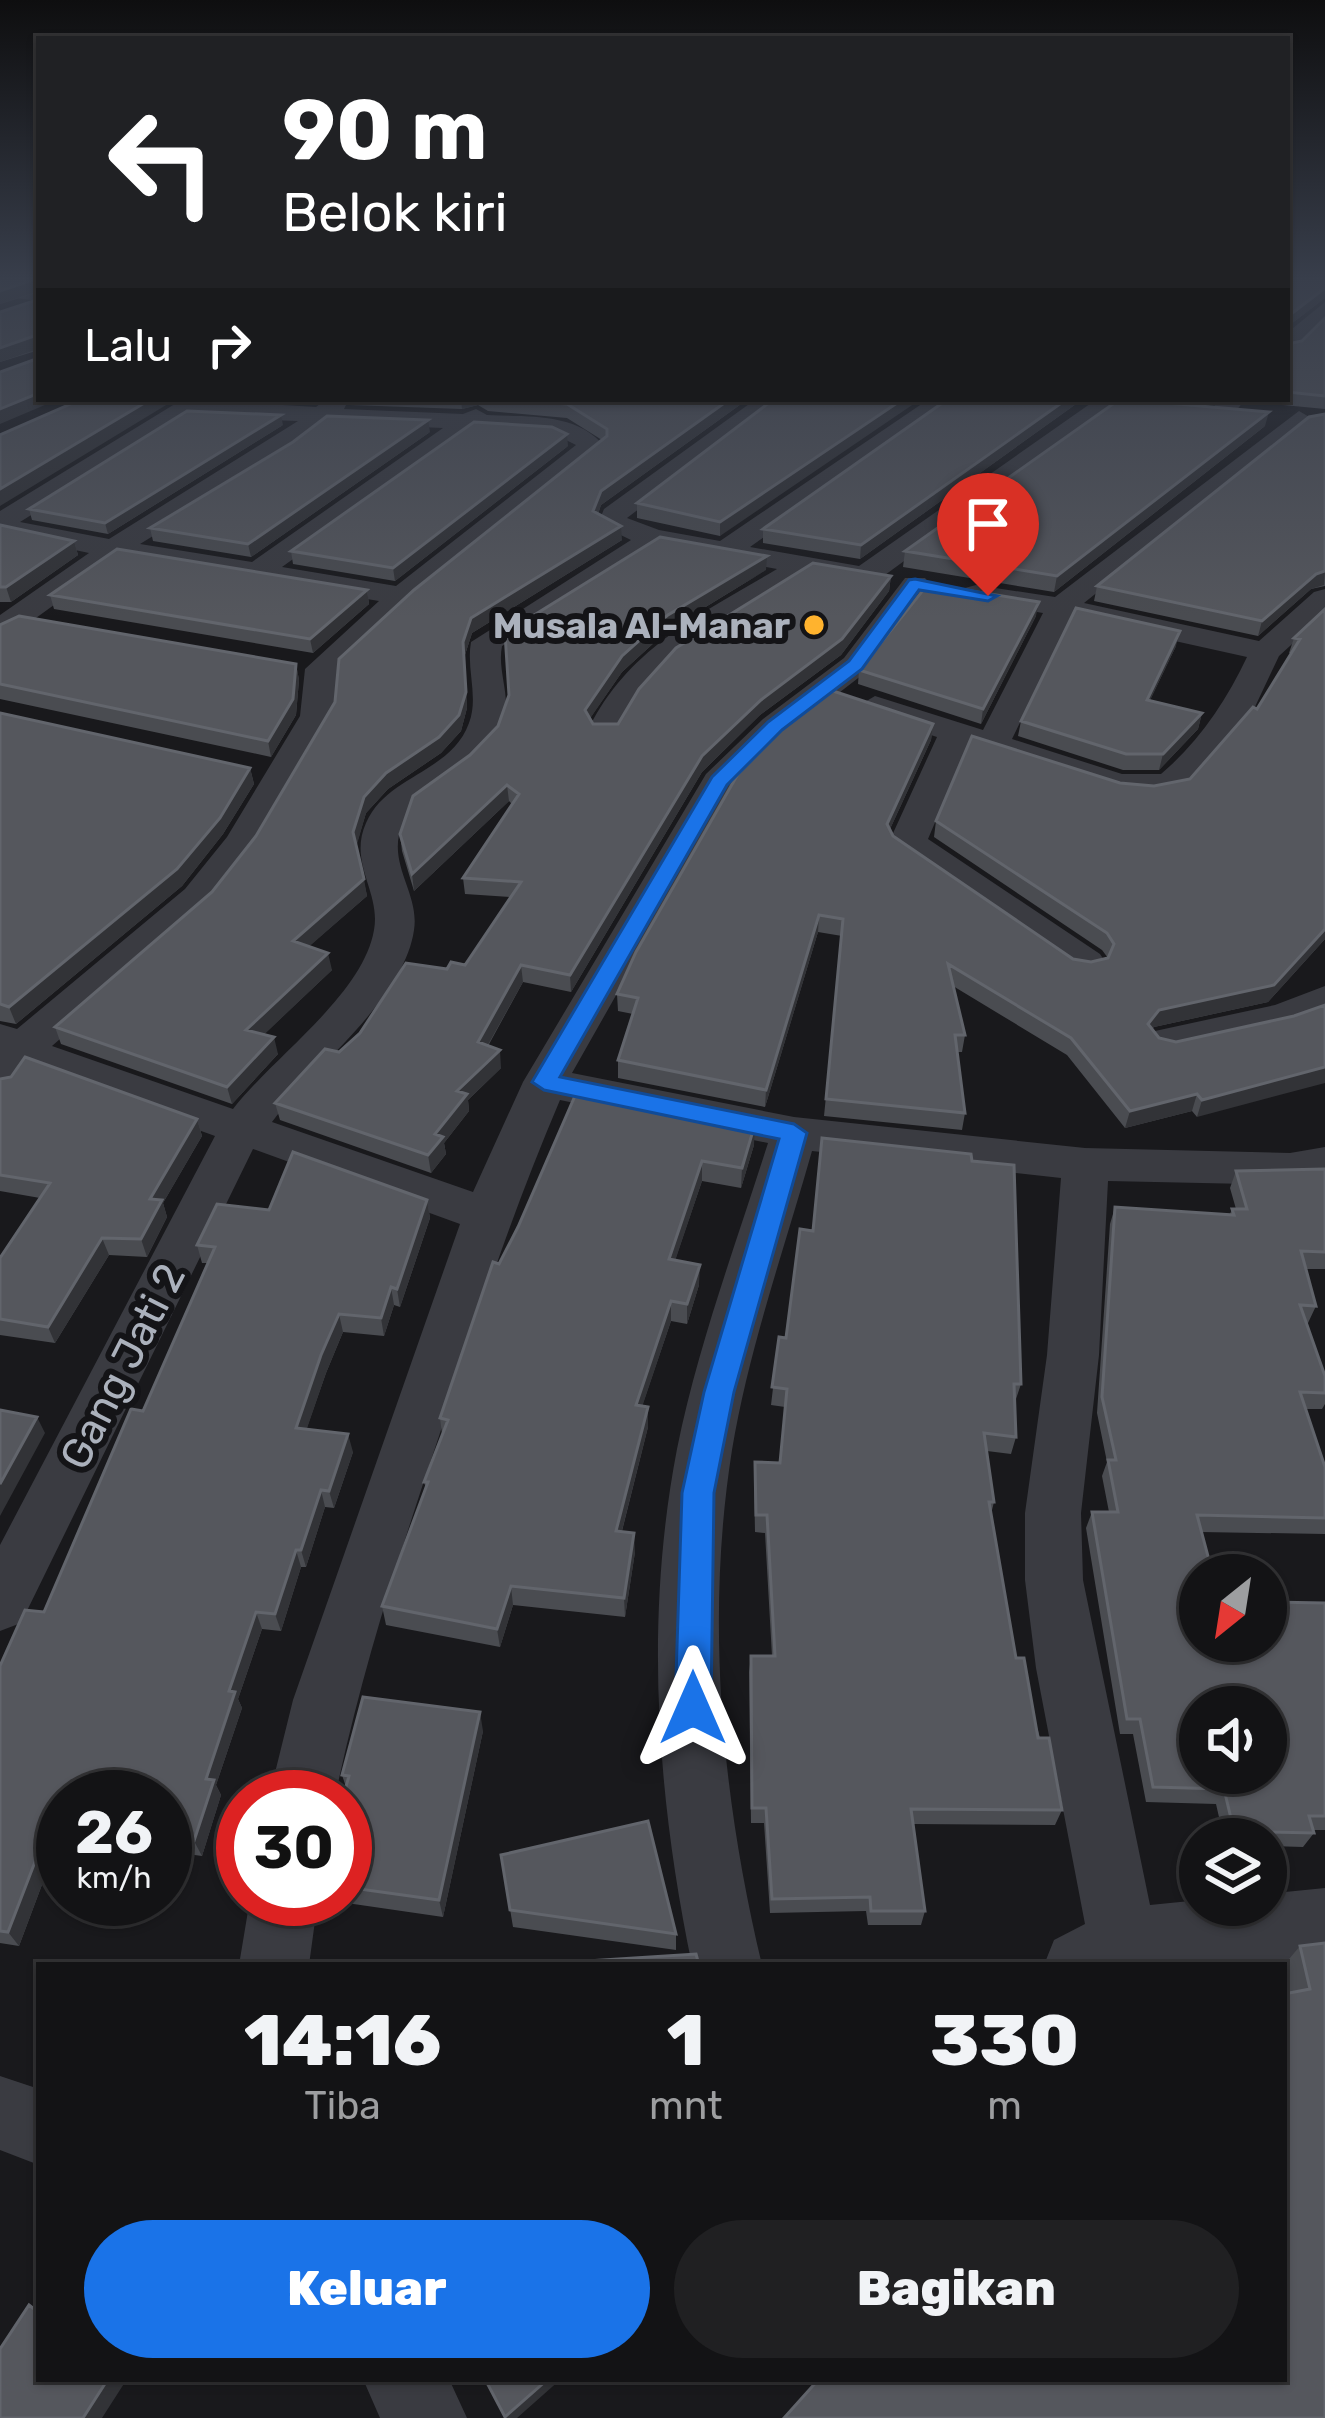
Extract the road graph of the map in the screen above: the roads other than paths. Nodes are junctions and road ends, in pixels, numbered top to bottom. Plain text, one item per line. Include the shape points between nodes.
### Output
1 (493, 402) edge
2 (767, 402) edge
3 (941, 402) edge
4 (1117, 402) edge
5 (192, 404) edge
6 (1220, 405) edge
7 (333, 406) edge
8 (1312, 419) edge
9 (469, 421) junction
10 (654, 538) junction
11 (116, 548) junction
12 (723, 552) junction
13 (801, 566) junction
14 (260, 570) junction
15 (864, 576) junction
16 (915, 584) junction
17 (402, 596) junction
18 (1325, 598) edge
19 (1061, 607) junction
20 (6, 620) edge
21 (65, 625) edge
22 (1265, 652) junction
23 (826, 690) junction
24 (606, 728) edge
25 (956, 734) junction
26 (993, 743) junction
27 (240, 766) edge
28 (284, 776) junction
29 (1086, 963) edge
30 (1325, 999) edge
31 (1170, 1041) edge
32 (7, 1056) edge
33 (544, 1082) junction
34 (243, 1127) junction
35 (794, 1133) junction
36 (1325, 1163) edge
37 (1085, 1164) junction
38 (487, 1215) junction
39 (0, 1604) edge
40 (308, 1770) edge
41 (1325, 1923) edge
42 (280, 1926) edge
43 (1101, 1954) edge
44 (274, 1962) edge
45 (726, 1962) edge
46 (0, 2113) edge
47 (36, 2125) edge
48 (406, 2382) edge
49 (424, 2418) edge

1 - 9 street
2 - 10 street via 610,520
3 - 12 street
4 - 15 street
5 - 7 street
5 - 11 street via 0,524
6 - 8 street
7 - 9 street
7 - 11 street
8 - 19 street
9 - 14 street
9 - 17 street via 573,421 591,446
10 - 12 street
10 - 34 street, Gang Jati 2 via 487,642 491,712 480,733 452,767 412,788 383,828 377,851 398,917 384,958
11 - 14 street
11 - 20 street
12 - 13 street
13 - 15 street
13 - 24 street via 658,657 631,681
14 - 17 street
15 - 16 street
16 - 19 street
16 - 23 street via 855,665
17 - 28 street via 309,667 317,716
18 - 22 street
19 - 22 street
19 - 26 street
20 - 21 street
22 - 26 street via 1241,704 1172,783 1118,784
23 - 25 street
23 - 33 street via 719,782
25 - 26 street
25 - 29 street via 908,842
27 - 28 street
28 - 32 street via 199,897
30 - 31 street via 1287,1016
32 - 34 street
33 - 35 street
33 - 38 street
34 - 38 street
34 - 39 street, Gang Jati 2
35 - 37 street
35 - 45 street via 698,1493 693,1708 706,1883
36 - 37 street
37 - 43 street via 1054,1580
38 - 40 street via 324,1700
41 - 43 street
42 - 44 street
46 - 47 street
48 - 49 street

